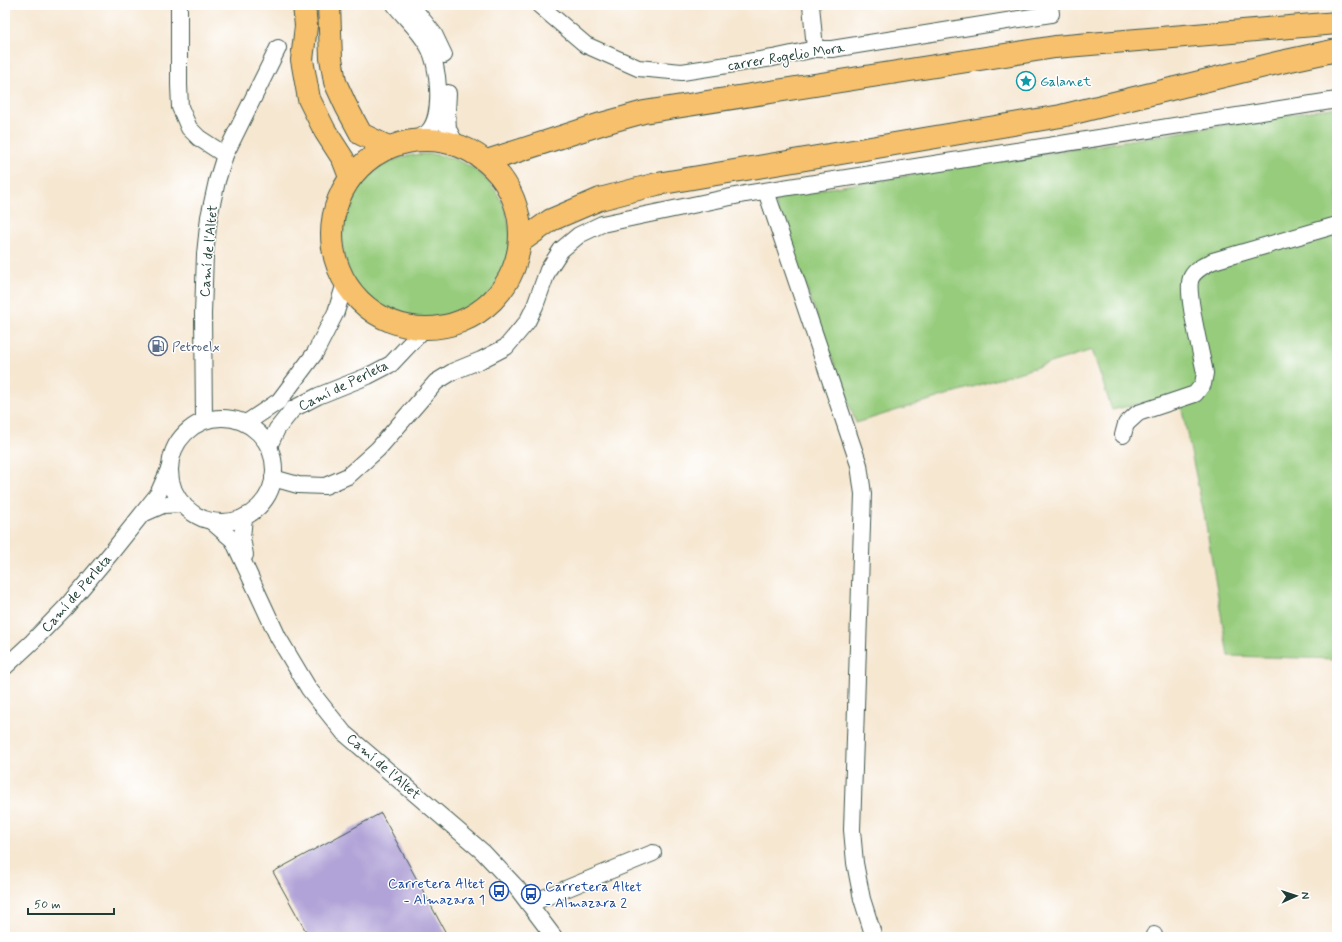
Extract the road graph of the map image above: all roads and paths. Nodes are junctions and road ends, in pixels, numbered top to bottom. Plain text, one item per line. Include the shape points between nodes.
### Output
1 (178, 5) edge
2 (304, 5) edge
3 (329, 5) edge
4 (395, 5) edge
5 (411, 5) edge
6 (539, 5) edge
7 (811, 5) edge
8 (1051, 10) edge
9 (1337, 23) edge
10 (278, 48) dead end
11 (815, 48) junction
12 (1337, 50) edge
13 (1337, 100) edge
14 (412, 140) junction
15 (457, 146) junction
16 (388, 147) junction
17 (225, 155) junction
18 (487, 161) junction
19 (350, 177) junction
20 (766, 191) junction
21 (1337, 224) edge
22 (520, 242) junction
23 (344, 283) junction
24 (424, 329) junction
25 (204, 420) junction
26 (246, 423) junction
27 (1123, 435) dead end
28 (269, 446) junction
29 (170, 467) junction
30 (273, 478) junction
31 (183, 504) junction
32 (141, 514) junction
33 (244, 517) junction
34 (211, 521) junction
35 (247, 570) junction
36 (5, 667) edge
37 (653, 853) dead end
38 (529, 904) junction
39 (554, 937) edge
40 (874, 937) edge

1 - 17 street via 180,107 189,128
2 - 19 highway via 306,26 302,60 309,99 343,159
3 - 16 highway via 331,58 335,82 361,134
4 - 14 street via 429,47 436,65 438,83 434,125 428,133
5 - 15 street via 434,34 446,59 448,129
6 - 11 street, carrer Rogelio Mora via 586,45 638,68 682,72 773,58
7 - 11 street
8 - 11 street, carrer Rogelio Mora via 832,49
9 - 18 highway via 1055,47 652,111 601,124
10 - 17 street, Camí de l'Altet
12 - 22 highway via 1062,116 657,184 600,199 551,220
13 - 20 street
14 - 15 highway
14 - 16 highway
15 - 18 highway
16 - 19 highway via 367,159
17 - 25 street, Camí de l'Altet via 209,217 205,254
18 - 22 highway via 506,184 518,212
19 - 23 highway via 337,202 331,229 334,257
20 - 30 street via 602,224 579,235 561,250 548,270 527,322 506,346 481,360 454,370 436,382 378,449 348,476 325,486 298,485
20 - 40 street via 859,465 863,494 852,830 862,899
21 - 27 street via 1213,261 1198,268 1191,278 1189,294 1206,374 1203,384 1195,394 1138,413 1126,424
22 - 24 highway via 511,276 490,304 459,323
23 - 24 highway via 365,308 393,323
23 - 26 street, Camí de Perleta via 336,312 315,353 279,400
24 - 28 street, Camí de Perleta via 391,364 293,409 277,429
25 - 26 street via 233,418
25 - 29 street via 187,431 175,447
26 - 28 street via 259,433
28 - 30 street
29 - 31 street via 173,486
29 - 32 street, Camí de Perleta via 158,494
30 - 33 street via 265,499 258,508
31 - 32 street, Camí de Perleta via 163,505
31 - 34 street via 196,515
32 - 36 street, Camí de Perleta via 66,607
33 - 34 street via 228,522
33 - 35 street via 242,538
34 - 35 street, Camí de l'Altet via 233,540
35 - 38 street, Camí de l'Altet via 278,637 309,689 344,733 483,852
37 - 38 street
38 - 39 street, Camí de l'Altet

